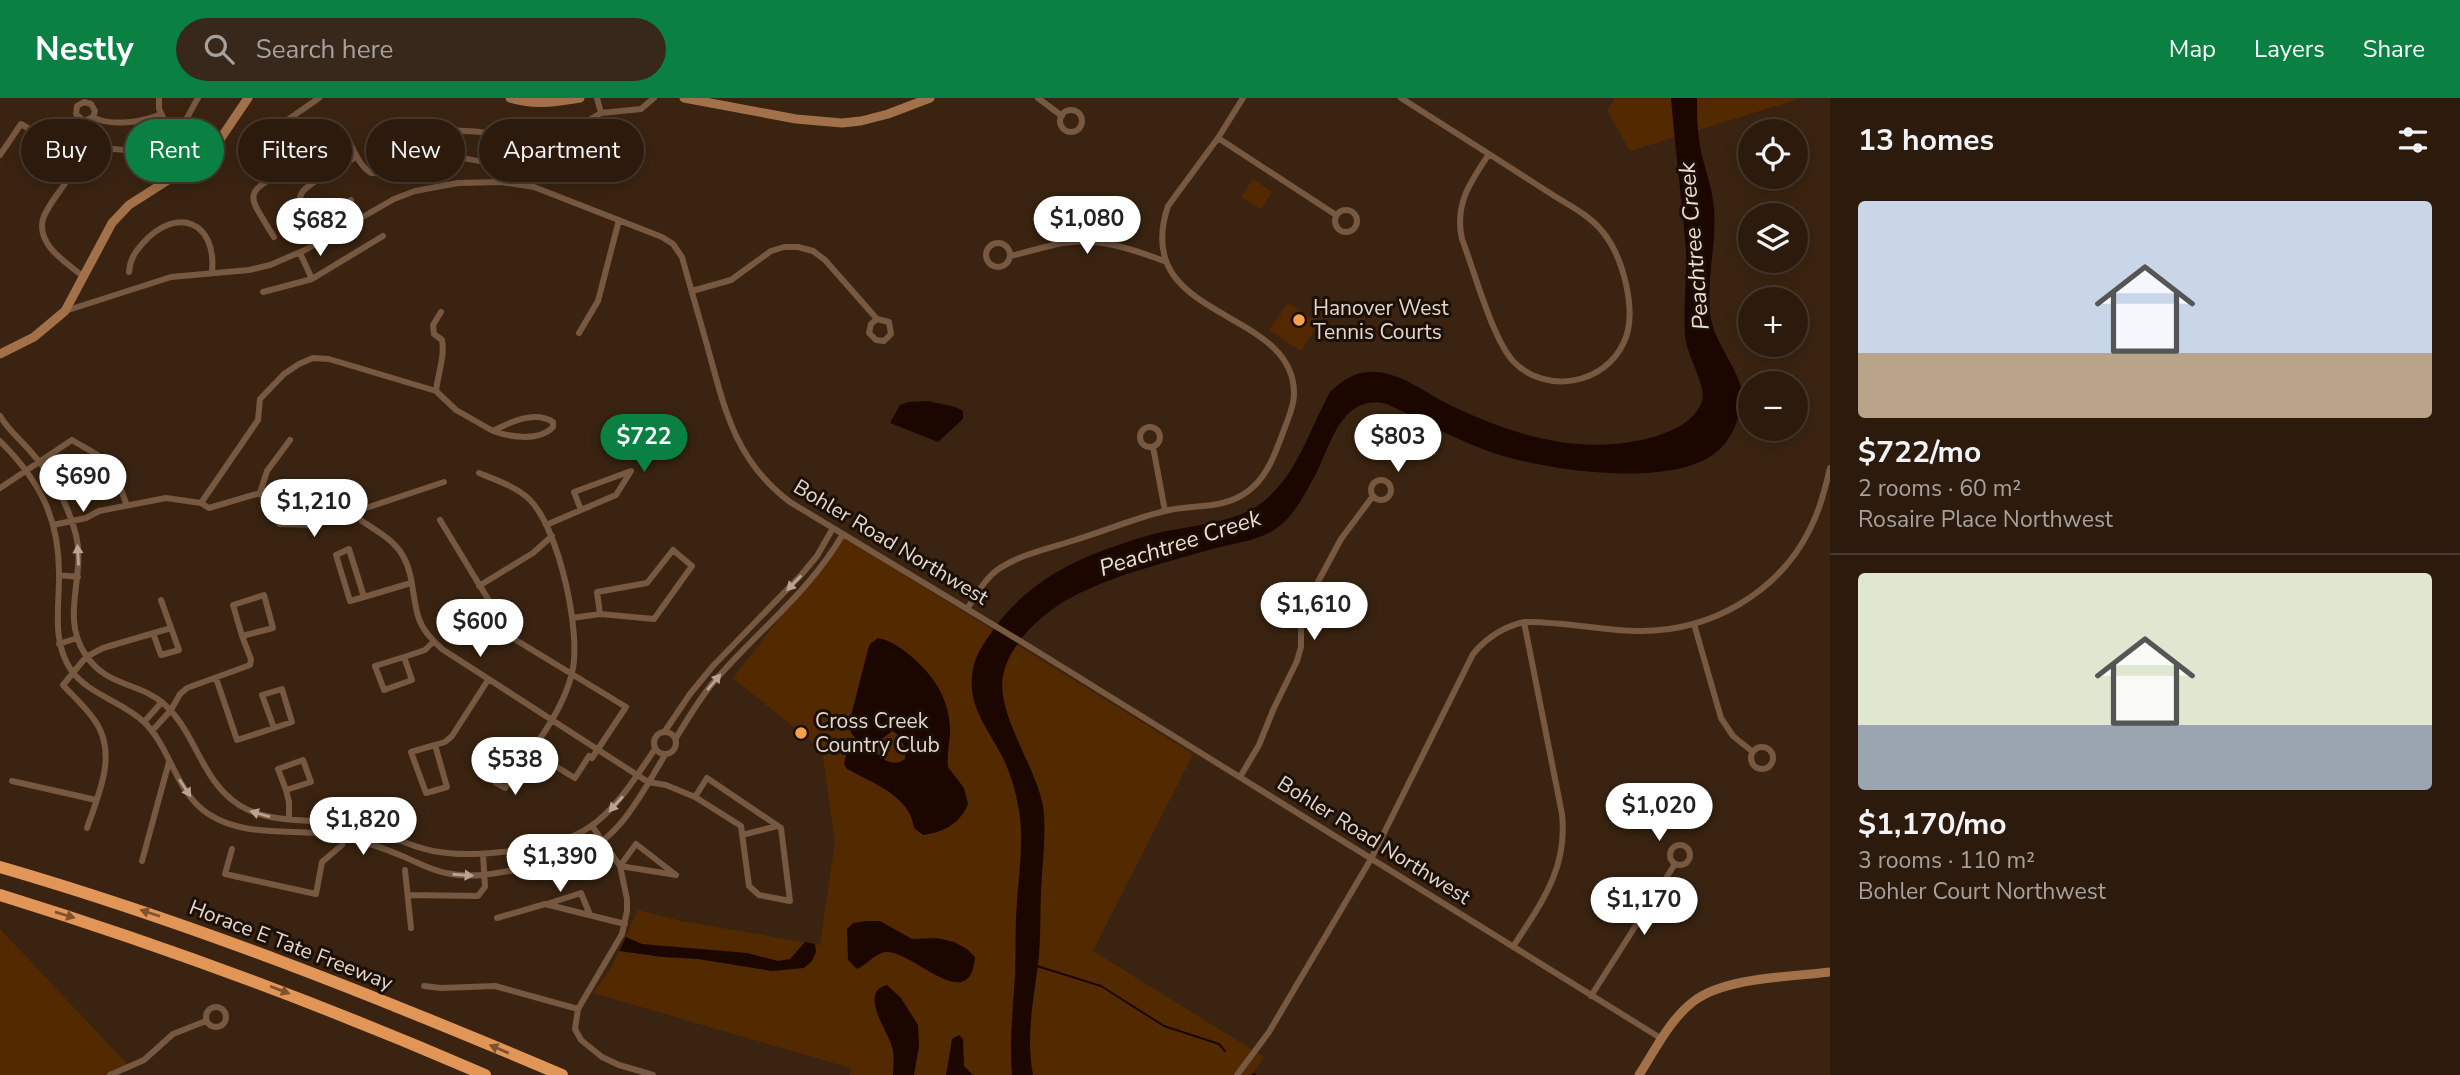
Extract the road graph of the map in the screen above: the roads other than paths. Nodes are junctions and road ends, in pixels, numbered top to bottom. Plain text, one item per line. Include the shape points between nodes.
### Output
1 (159, 98) edge
2 (198, 98) edge
3 (248, 98) edge
4 (319, 98) edge
5 (510, 98) edge
6 (580, 98) edge
7 (597, 98) edge
8 (654, 98) edge
9 (684, 98) edge
10 (930, 98) edge
11 (1038, 98) edge
12 (1244, 98) edge
13 (1401, 98) edge
14 (601, 113) junction
15 (161, 114) junction
16 (1062, 116) dead end
17 (93, 117) dead end
18 (164, 119) edge
19 (185, 119) edge
20 (289, 119) edge
21 (591, 119) edge
22 (21, 124) edge
23 (1218, 138) junction
24 (352, 149) edge
25 (1489, 154) junction
26 (0, 155) edge
27 (356, 157) junction
28 (352, 159) edge
29 (479, 161) edge
30 (66, 182) edge
31 (266, 182) edge
32 (316, 182) edge
33 (504, 182) joint
34 (351, 200) dead end
35 (1336, 215) dead end
36 (619, 220) junction
37 (383, 236) dead end
38 (274, 237) dead end
39 (300, 253) junction
40 (1010, 256) dead end
41 (1164, 261) junction
42 (129, 272) dead end
43 (212, 272) junction
44 (84, 277) junction
45 (312, 279) junction
46 (692, 291) junction
47 (263, 292) dead end
48 (65, 311) junction
49 (441, 312) dead end
50 (877, 319) dead end
51 (579, 333) dead end
52 (0, 354) edge
53 (436, 391) junction
54 (0, 416) edge
55 (493, 431) junction
56 (290, 440) dead end
57 (0, 441) edge
58 (1153, 447) dead end
59 (40, 462) junction
60 (1830, 468) edge
61 (28, 471) junction
62 (479, 473) dead end
63 (444, 482) dead end
64 (0, 488) edge
65 (260, 493) junction
66 (1373, 496) dead end
67 (201, 503) junction
68 (127, 505) junction
69 (582, 510) junction
70 (1165, 511) junction
71 (71, 519) junction
72 (440, 520) dead end
73 (362, 521) dead end
74 (53, 525) junction
75 (546, 525) junction
76 (833, 528) junction
77 (844, 534) junction
78 (552, 536) junction
79 (59, 575) junction
80 (78, 577) junction
81 (411, 583) junction
82 (480, 586) junction
83 (365, 597) junction
84 (161, 600) dead end
85 (967, 609) junction
86 (600, 614) junction
87 (572, 618) junction
88 (1524, 622) junction
89 (1694, 624) junction
90 (171, 628) junction
91 (153, 633) junction
92 (242, 636) junction
93 (77, 638) junction
94 (434, 641) junction
95 (60, 644) junction
96 (86, 657) junction
97 (404, 657) junction
98 (72, 671) junction
99 (572, 674) junction
100 (216, 678) junction
101 (488, 680) junction
102 (162, 702) junction
103 (171, 710) junction
104 (551, 720) junction
105 (144, 722) junction
106 (274, 728) junction
107 (152, 731) junction
108 (665, 731) junction
109 (676, 738) junction
110 (435, 745) junction
111 (655, 749) junction
112 (598, 750) junction
113 (530, 751) junction
114 (1753, 752) dead end
115 (514, 754) dead end
116 (666, 755) junction
117 (169, 762) junction
118 (637, 775) junction
119 (1240, 777) junction
120 (12, 781) dead end
121 (648, 782) junction
122 (286, 790) junction
123 (695, 797) junction
124 (96, 800) junction
125 (289, 819) junction
126 (347, 824) junction
127 (777, 825) junction
128 (592, 826) junction
129 (87, 828) dead end
130 (742, 835) junction
131 (345, 837) junction
132 (602, 842) junction
133 (232, 849) dead end
134 (483, 854) junction
135 (1371, 859) junction
136 (142, 861) dead end
137 (1675, 864) dead end
138 (620, 866) junction
139 (0, 867) edge
140 (405, 870) dead end
141 (485, 876) junction
142 (0, 895) edge
143 (408, 895) junction
144 (545, 904) junction
145 (590, 915) junction
146 (497, 918) dead end
147 (625, 924) junction
148 (411, 928) dead end
149 (1513, 947) junction
150 (1830, 972) edge
151 (424, 986) dead end
152 (1591, 996) junction
153 (578, 1009) junction
154 (206, 1021) dead end
155 (1662, 1039) junction
156 (110, 1075) edge
157 (485, 1075) edge
158 (562, 1075) edge
159 (653, 1075) edge
160 (1237, 1075) edge
161 (1639, 1075) edge

1 - 15 street
2 - 19 street
3 - 44 street via 204,157 121,213
4 - 20 street
5 - 6 street via 541,104
7 - 14 street
8 - 14 street via 641,108
9 - 10 street via 842,124
11 - 16 street
12 - 23 street
13 - 25 street
14 - 21 street
15 - 17 street via 138,122
15 - 18 street
22 - 26 street
23 - 35 street
23 - 41 street via 1168,206 1161,232
24 - 27 street
25 - 25 street via 1588,217 1614,249 1629,299 1629,326 1615,356 1590,376 1564,382 1538,377 1516,363 1500,342 1459,222 1465,192
27 - 28 street
27 - 29 street via 367,170 377,173 409,157
30 - 44 street via 43,220 44,234 51,250
31 - 38 street via 254,192 253,203
32 - 34 street via 304,190 298,202 310,221
33 - 36 street, Bohler Road Northwest via 541,189
33 - 39 street, Bohler Road Northwest via 458,183 415,191
36 - 46 street, Bohler Road Northwest via 673,244
36 - 51 street via 598,300
37 - 45 street
39 - 43 street, Bohler Road Northwest via 259,268
39 - 45 street
40 - 41 street via 1083,242 1113,244
41 - 70 street via 1188,291 1278,352 1290,371 1294,393 1272,460 1254,486 1223,504
42 - 43 street via 133,256 149,236 176,222 193,225 209,241
43 - 48 street, Bohler Road Northwest via 171,276
44 - 48 street
45 - 47 street
46 - 50 street via 731,280 771,251 798,247 825,260
46 - 76 street, Bohler Road Northwest via 726,414 741,447 774,490
48 - 52 street via 34,337
49 - 53 street via 433,326 445,353
53 - 55 street via 456,410
53 - 67 street via 329,359 313,358 299,364 260,399 258,420
54 - 59 street
55 - 55 street via 523,418 553,422 549,432 539,435
56 - 65 street via 267,471
57 - 61 street
58 - 70 street
59 - 61 street
59 - 68 street via 72,440 115,472
59 - 71 street
60 - 89 street via 1814,521 1788,563 1746,601
61 - 64 street
61 - 74 street
62 - 75 street via 526,496
63 - 65 street via 315,525 279,524
65 - 67 street via 209,508
66 - 119 street via 1341,539 1305,606 1297,661
67 - 68 street via 166,498
68 - 71 street
69 - 69 street via 616,495 631,471 574,492
69 - 75 street
70 - 85 street via 1010,562 988,579
71 - 74 street
80 -> 71 street via 78,547
72 - 82 street
73 - 81 street via 398,548
74 - 79 street
75 - 78 street
76 - 77 street, Bohler Road Northwest
76 -> 108 street via 803,574 713,666
77 - 85 street, Bohler Road Northwest
109 -> 77 street via 711,686 808,584
78 - 82 street
78 - 87 street
79 - 80 street
79 - 95 street
80 - 93 street via 73,603
81 - 83 street
81 - 94 street via 419,621
82 - 99 street via 511,636
83 - 83 street via 350,601 336,555 349,550
84 - 90 street
85 - 119 street, Bohler Road Northwest
86 - 86 street via 654,619 692,566 673,550 647,583 597,592
86 - 87 street
87 - 99 street
88 - 89 street via 1642,631
88 - 135 street via 1497,632 1473,654
88 - 149 street via 1563,837 1553,881
89 - 114 street via 1721,718 1733,736
90 - 91 street
90 - 91 street via 179,650 160,655
91 - 96 street
92 - 92 street via 273,628 264,595 233,605
92 - 100 street via 250,664
93 - 95 street
93 - 96 street
94 - 97 street via 425,650
94 - 101 street
95 - 98 street
96 - 98 street
96 - 102 street via 110,679
97 - 97 street via 375,666 384,691 411,680
98 - 105 street via 89,688
98 - 124 street via 63,685 94,719 105,746 106,770
99 - 104 street
99 - 112 street via 626,706
100 - 103 street via 187,688
100 - 106 street via 237,740
101 - 104 street
101 - 110 street via 452,736
102 - 103 street
102 - 105 street
103 - 107 street
125 -> 103 street via 255,813 226,796
104 - 112 street
104 - 113 street
105 - 107 street
106 - 106 street via 262,695 282,689 292,722
107 - 117 street
108 - 109 street
108 - 111 street via 655,737
109 - 116 street via 675,749
110 - 110 street via 447,787 426,793 411,752
111 - 116 street
111 - 118 street
112 - 113 street via 575,778
112 - 118 street
113 - 115 street via 505,788 496,783
116 - 121 street
117 -> 131 street via 194,801 225,823
117 - 136 street
118 - 121 street
118 -> 128 street via 617,804
119 - 135 street, Bohler Road Northwest
120 - 124 street
121 - 123 street
121 - 132 street via 623,821
122 - 122 street via 278,769 303,760 311,782
122 - 125 street
123 - 127 street via 707,778
123 - 130 street via 741,826
124 - 129 street
125 - 126 street
126 - 131 street
126 - 134 street via 431,851
127 - 130 street
127 - 130 street via 790,901 759,895 749,887
128 - 132 street
128 - 134 street via 550,845
131 - 133 street via 323,862 316,894 225,874
131 -> 141 street via 384,848 426,868
132 - 138 street
132 - 141 street via 563,860
134 - 141 street
135 - 149 street, Bohler Road Northwest
135 - 160 street via 1275,1023
137 - 152 street
138 - 138 street via 636,845 676,875 665,873
138 - 147 street via 627,899
158 -> 139 highway, Horace E Tate Freeway via 241,945
140 - 143 street
141 - 143 street via 485,887 478,896
142 -> 157 highway via 229,970
143 - 148 street
144 - 145 street
144 - 145 street via 581,893
144 - 146 street
145 - 147 street
147 - 153 street
149 - 152 street, Bohler Road Northwest
150 - 155 street via 1753,982 1705,995 1692,1002
151 - 153 street via 495,986
152 - 155 street, Bohler Road Northwest
153 - 159 street via 575,1029 586,1045 619,1065
154 - 156 street via 173,1034 144,1060
155 - 161 street

